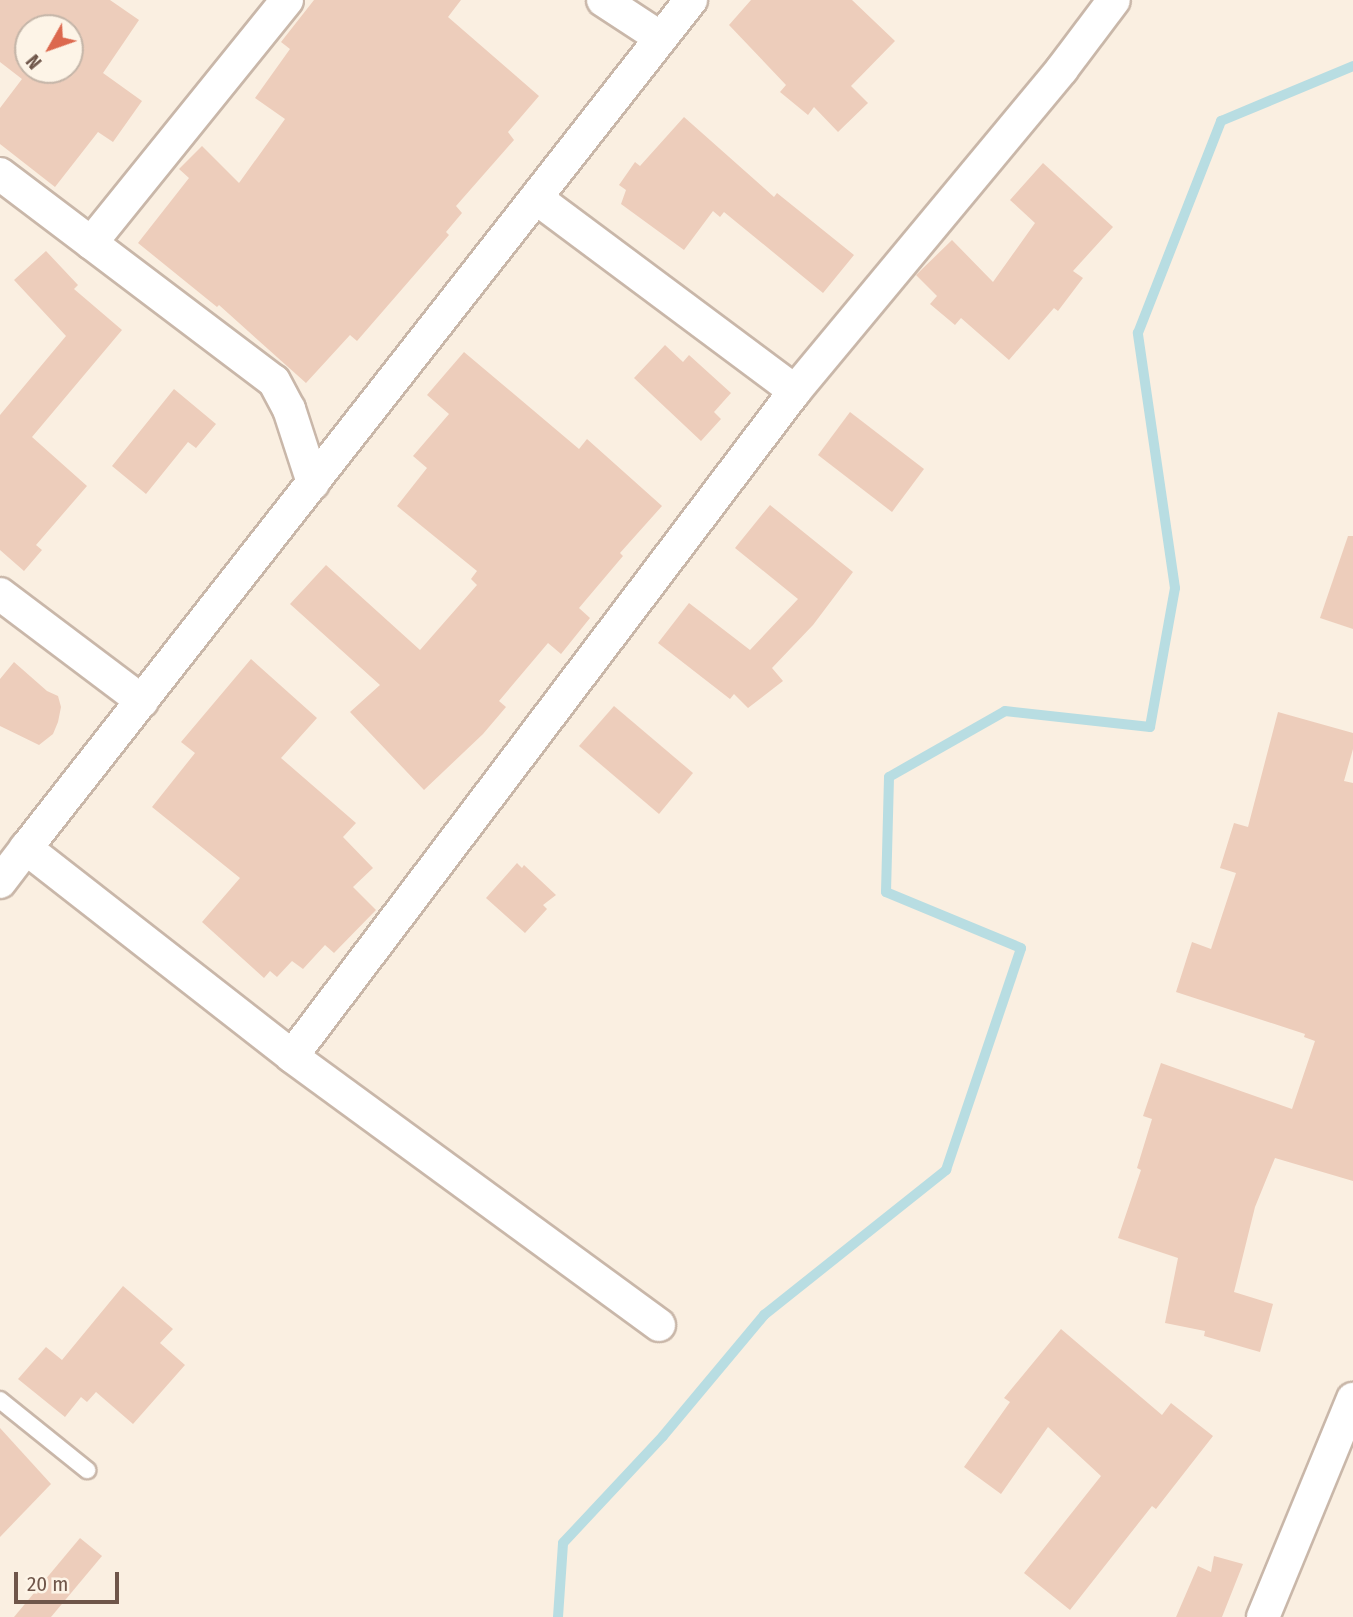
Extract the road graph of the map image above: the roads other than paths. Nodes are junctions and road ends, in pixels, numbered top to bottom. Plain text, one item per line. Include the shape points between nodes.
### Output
1 (287, 0) edge
2 (603, 0) edge
3 (691, 0) edge
4 (1114, 0) edge
5 (661, 38) junction
6 (0, 174) edge
7 (536, 198) junction
8 (91, 243) junction
9 (794, 391) junction
10 (313, 483) junction
11 (0, 594) edge
12 (142, 701) junction
13 (26, 848) junction
14 (0, 882) edge
15 (292, 1056) junction
16 (659, 1325) dead end
17 (1353, 1399) edge
18 (0, 1400) edge
19 (87, 1469) dead end
20 (1263, 1617) edge

1 - 8 street
2 - 5 street
3 - 5 street
4 - 9 street
5 - 7 street
6 - 8 street
7 - 9 street
7 - 10 street
8 - 10 street via 274,382 289,409
9 - 15 street
10 - 12 street
11 - 12 street
12 - 13 street
13 - 14 street
13 - 15 street
15 - 16 street
17 - 20 street
18 - 19 lane

